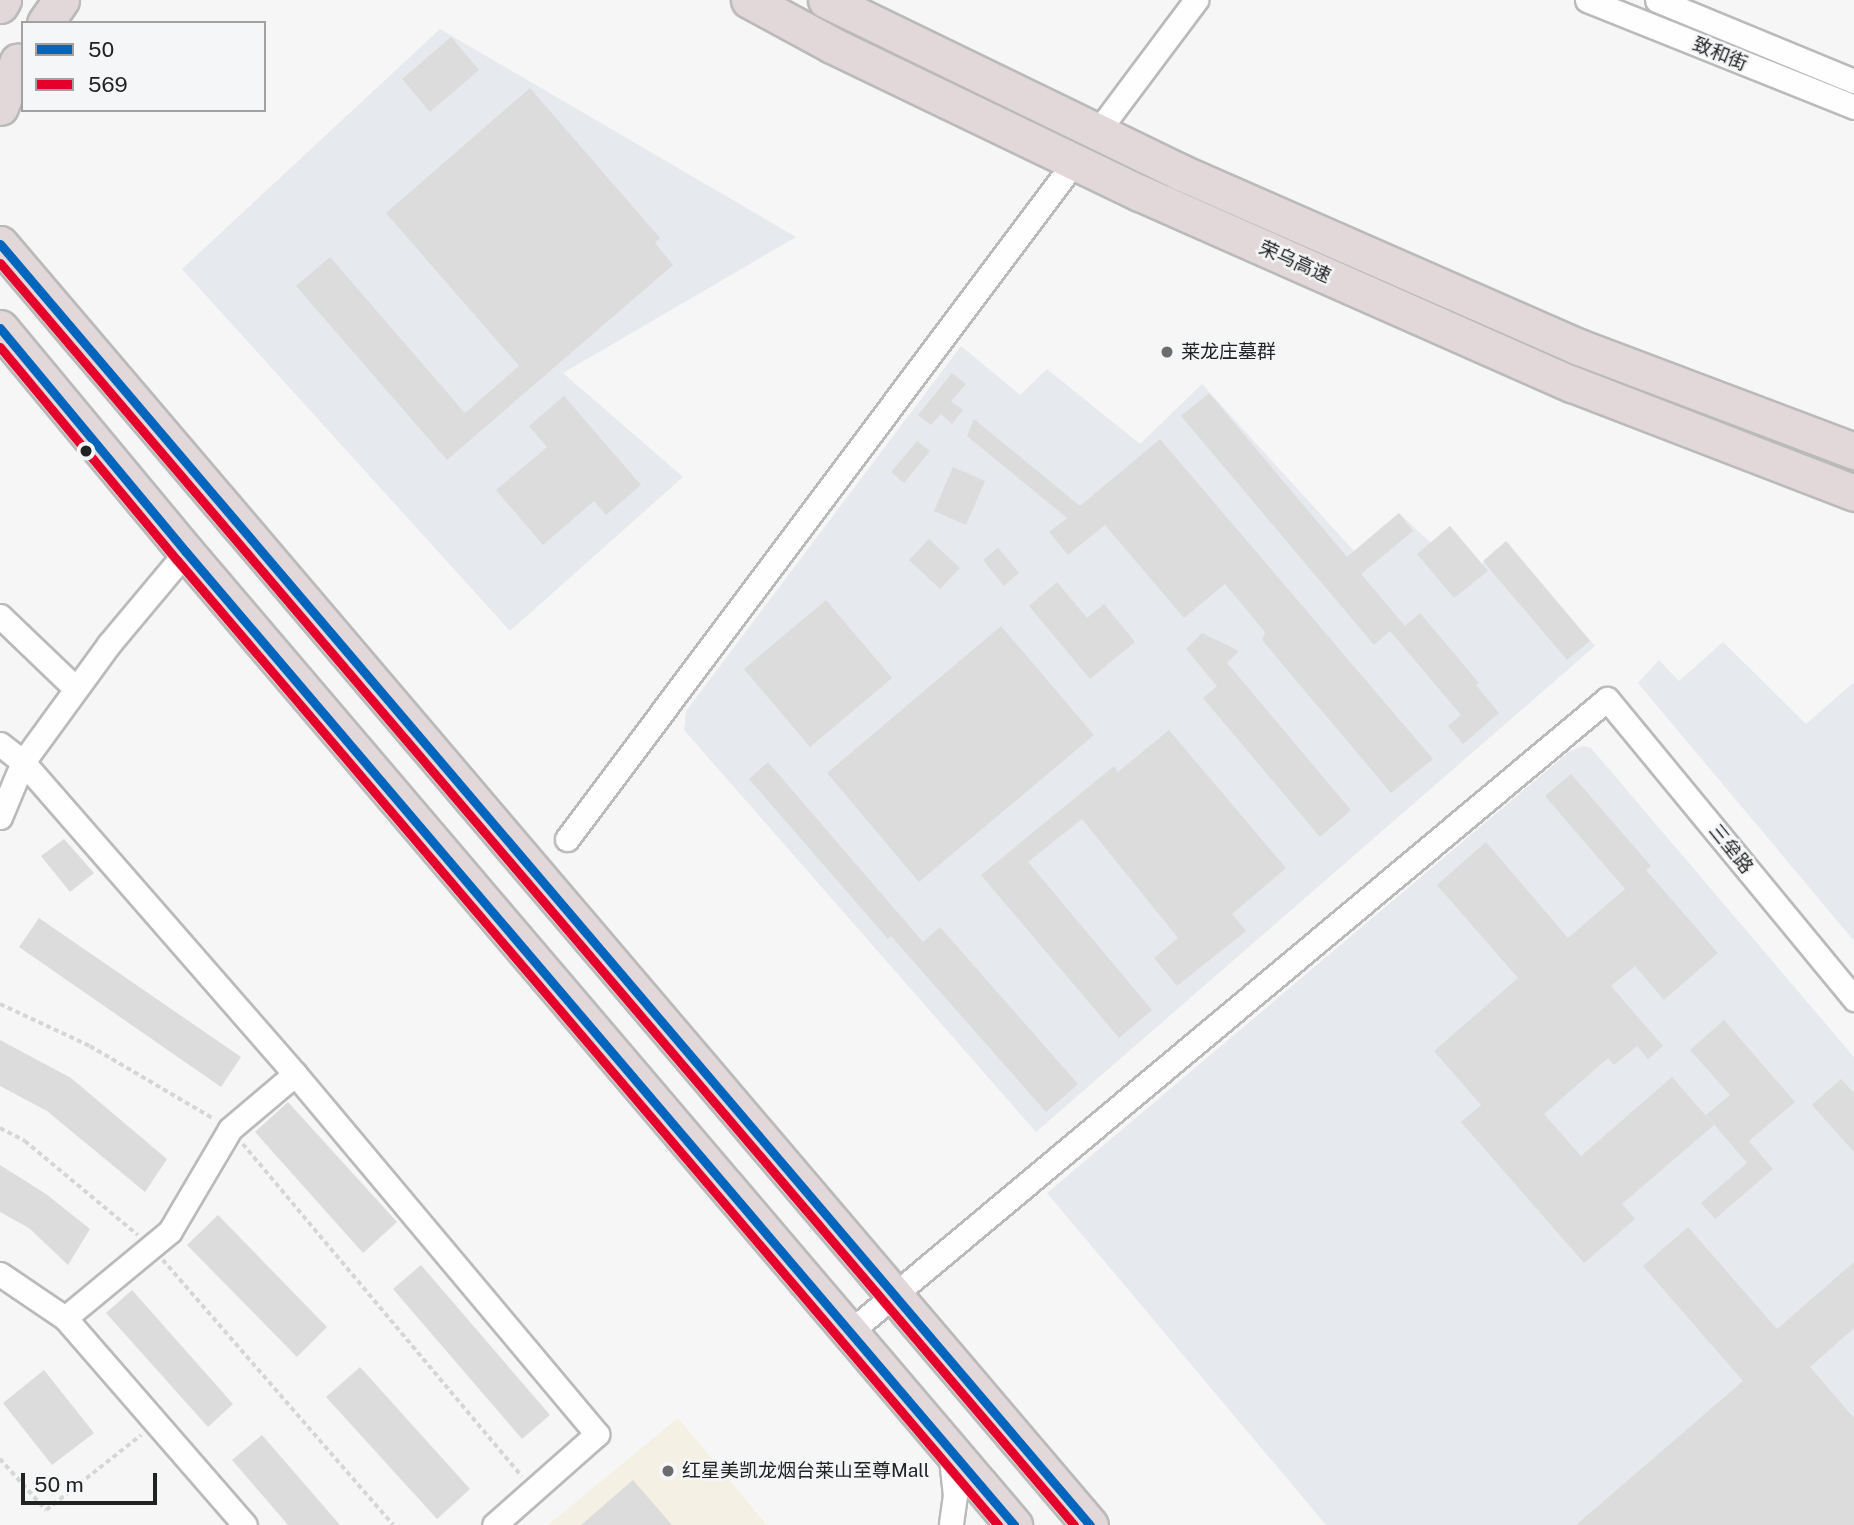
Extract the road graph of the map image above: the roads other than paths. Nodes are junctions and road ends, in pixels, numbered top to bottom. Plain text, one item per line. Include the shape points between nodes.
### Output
1 (3, 0) edge
2 (61, 0) edge
3 (750, 0) edge
4 (826, 0) edge
5 (1196, 0) edge
6 (1587, 0) edge
7 (1657, 0) edge
8 (0, 5) edge
9 (46, 21) edge
10 (13, 66) edge
11 (1854, 81) edge
12 (0, 107) edge
13 (1854, 107) edge
14 (1104, 123) dead end
15 (1063, 177) dead end
16 (0, 224) edge
17 (0, 244) edge
18 (23, 271) junction
19 (0, 328) edge
20 (1854, 451) edge
21 (1854, 493) edge
22 (186, 552) junction
23 (0, 616) edge
24 (76, 689) junction
25 (0, 744) edge
26 (23, 762) junction
27 (0, 817) edge
28 (567, 839) dead end
29 (1854, 999) edge
30 (295, 1074) junction
31 (0, 1274) edge
32 (894, 1296) junction
33 (65, 1318) junction
34 (851, 1331) junction
35 (950, 1447) junction
36 (245, 1525) edge
37 (494, 1525) edge
38 (951, 1525) edge
39 (1014, 1525) edge
40 (1090, 1525) edge

1 - 8 highway
2 - 9 highway
3 - 21 highway, 荣乌高速 via 832,45 1178,210 1572,384
4 - 20 highway, 荣乌高速 via 1205,183 1579,347
5 - 14 street
6 - 13 street, 致和街
7 - 11 street, 致和街
10 - 12 highway
15 - 28 street
16 - 18 highway
17 - 18 highway
18 - 32 highway
19 - 22 highway
22 - 24 street
22 - 34 highway
23 - 24 street
24 - 26 street
25 - 26 street
26 - 27 street
26 - 30 street
29 - 32 street, 三垒路 via 1607,698
30 - 33 street via 230,1129 170,1231
30 - 37 street via 597,1434
31 - 33 street
32 - 34 street
32 - 40 highway
33 - 36 street
34 - 35 highway
35 - 38 street via 955,1494
35 - 39 highway

